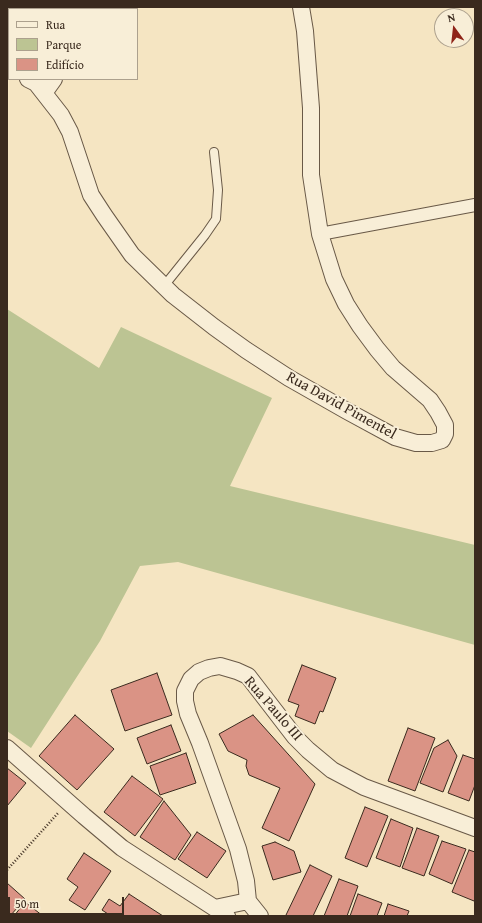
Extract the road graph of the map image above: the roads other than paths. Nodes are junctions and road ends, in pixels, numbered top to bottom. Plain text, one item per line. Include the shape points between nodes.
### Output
1 (301, 7) edge
2 (30, 80) edge
3 (53, 80) edge
4 (44, 93) junction
5 (214, 152) dead end
6 (475, 205) edge
7 (320, 234) junction
8 (164, 286) junction
9 (7, 748) edge
10 (475, 828) edge
11 (248, 901) junction
12 (221, 912) edge
13 (260, 916) edge

1 - 7 street, Rua David Pimentel via 311,108 311,175
2 - 4 street, Rua David Pimentel
3 - 4 street
4 - 8 street, Rua David Pimentel via 70,132 91,195 132,255
5 - 8 lane via 218,190 216,219
6 - 7 street
7 - 8 street, Rua David Pimentel via 334,279 346,304 393,368 430,400 445,425 442,440 416,443 395,437 347,411 246,350 214,328
9 - 12 street via 122,848
10 - 11 street, Rua Paulo III via 364,787 332,770 295,737 248,676 238,670 220,666 209,668 191,679 185,691 185,701 238,849
11 - 12 street
11 - 13 street

